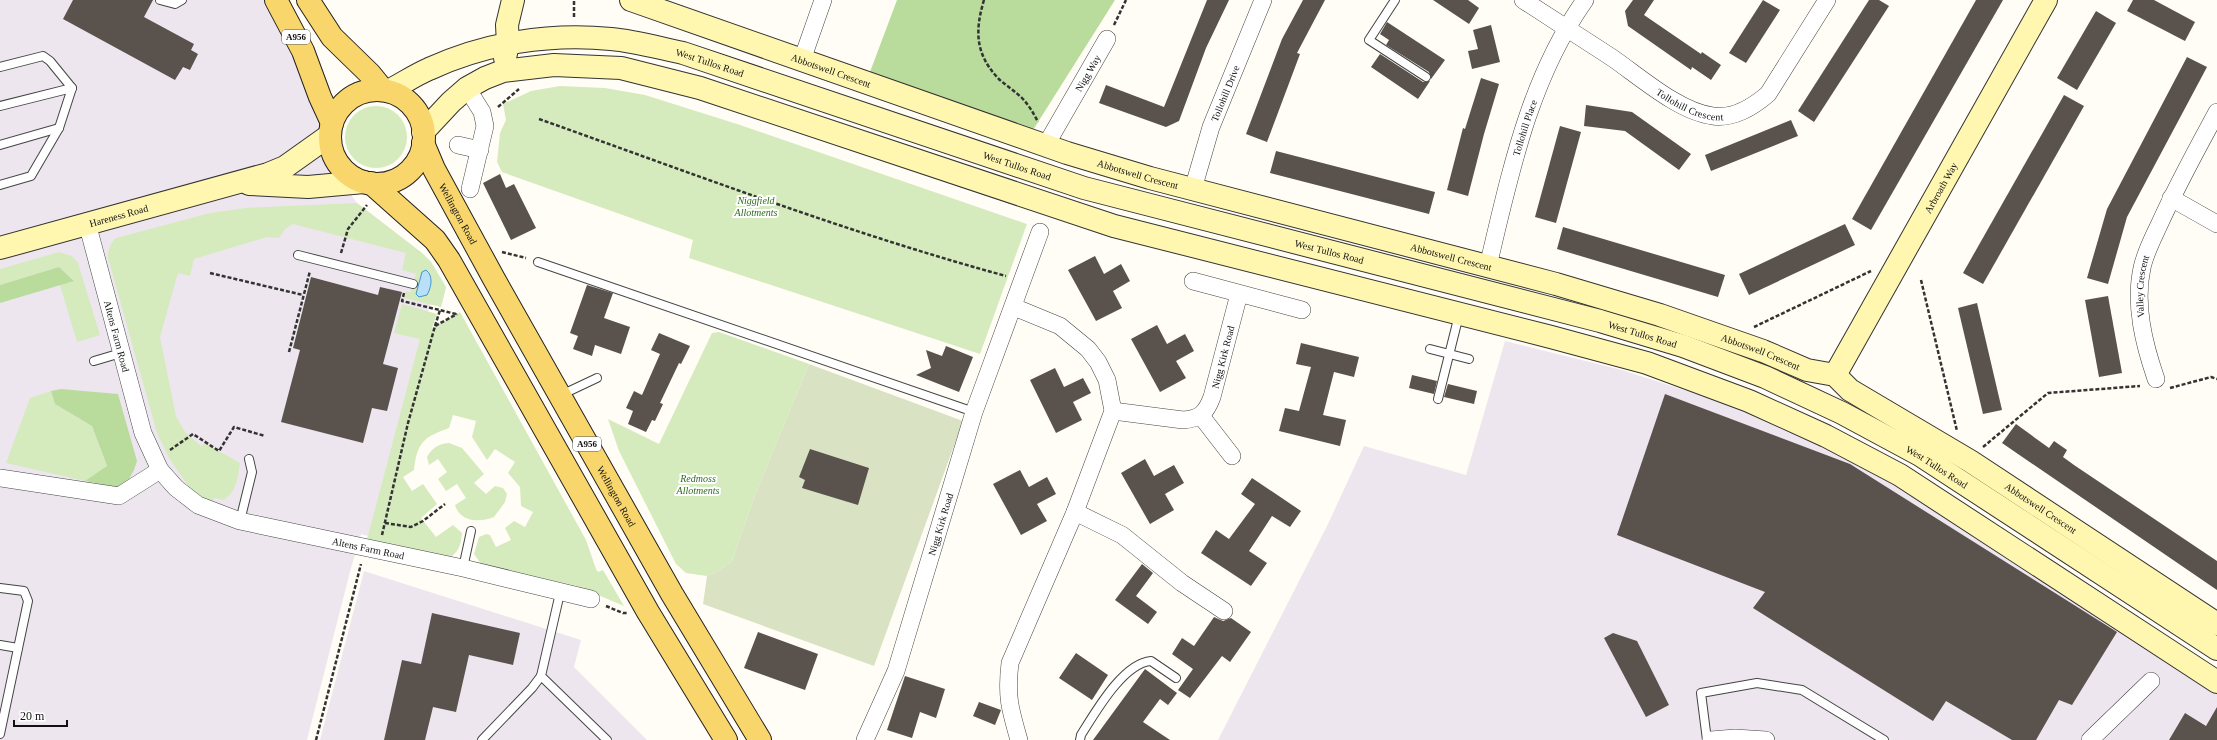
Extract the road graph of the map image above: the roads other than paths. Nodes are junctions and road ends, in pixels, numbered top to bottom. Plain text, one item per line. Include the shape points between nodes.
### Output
1 (160, 0) edge
2 (182, 0) edge
3 (276, 0) edge
4 (308, 0) edge
5 (513, 0) edge
6 (631, 0) edge
7 (823, 0) edge
8 (1263, 0) edge
9 (1395, 0) edge
10 (1524, 0) edge
11 (1585, 0) edge
12 (1827, 0) edge
13 (2046, 0) edge
14 (1567, 30) junction
15 (1107, 39) road end
16 (508, 44) junction
17 (802, 60) junction
18 (0, 67) edge
19 (503, 71) junction
20 (1426, 77) dead end
21 (72, 88) junction
22 (467, 88) junction
23 (386, 90) junction
24 (0, 106) edge
25 (2217, 112) edge
26 (59, 128) junction
27 (331, 129) junction
28 (423, 137) junction
29 (1043, 144) junction
30 (0, 145) edge
31 (458, 145) dead end
32 (480, 150) junction
33 (237, 183) junction
34 (0, 185) edge
35 (366, 189) junction
36 (470, 189) dead end
37 (1192, 189) junction
38 (2172, 198) junction
39 (87, 223) junction
40 (2217, 224) edge
41 (1040, 232) dead end
42 (0, 248) edge
43 (298, 255) dead end
44 (538, 262) road end
45 (1488, 266) junction
46 (1193, 281) dead end
47 (414, 284) dead end
48 (1239, 294) junction
49 (1014, 307) junction
50 (1302, 310) dead end
51 (1459, 315) junction
52 (1430, 349) dead end
53 (121, 353) junction
54 (1449, 354) junction
55 (1469, 359) dead end
56 (94, 361) dead end
57 (1835, 375) junction
58 (597, 378) dead end
59 (2156, 386) road end
60 (560, 395) junction
61 (1438, 399) dead end
62 (1112, 411) junction
63 (974, 412) junction
64 (1201, 416) junction
65 (1232, 456) dead end
66 (249, 459) dead end
67 (157, 465) junction
68 (0, 478) edge
69 (1075, 512) junction
70 (240, 521) junction
71 (471, 531) dead end
72 (463, 568) junction
73 (0, 588) edge
74 (560, 593) junction
75 (591, 599) road end
76 (1224, 611) dead end
77 (2217, 624) edge
78 (0, 645) edge
79 (18, 648) junction
80 (2217, 649) edge
81 (541, 676) junction
82 (1176, 678) dead end
83 (2150, 681) dead end
84 (2217, 682) edge
85 (4, 697) edge
86 (0, 734) edge
87 (482, 740) edge
88 (607, 740) edge
89 (726, 740) edge
90 (760, 740) edge
91 (865, 740) edge
92 (1019, 740) edge
93 (1080, 740) edge
94 (1707, 740) edge
95 (1711, 740) edge
96 (1766, 740) edge
97 (1884, 740) edge
98 (2090, 740) edge

1 - 2 lane via 176,4
3 - 27 main road, A956 via 303,51
4 - 23 main road, A956 via 332,37
5 - 16 main road via 507,25
6 - 17 main road, Abbotswell Crescent
7 - 17 street
8 - 37 street, Tollohill Drive via 1211,127
9 - 20 lane via 1369,40
10 - 14 street, Tollohill Crescent
11 - 14 street, Tollohill Place
12 - 14 street, Tollohill Crescent via 1768,94 1758,103 1729,115 1714,117 1692,110
13 - 57 main road, Arbroath Way
14 - 45 street, Tollohill Place via 1548,62 1522,131
15 - 29 street, Nigg Way
16 - 19 main road
16 - 23 main road, West Tullos Road via 449,61
16 - 80 main road, West Tullos Road via 549,37 611,39 683,53 1084,188 1600,321 1683,346 1772,380 1842,413 1920,455
17 - 29 main road, Abbotswell Crescent
18 - 21 lane via 43,56
19 - 22 main road
19 - 51 main road via 554,65 620,68 656,75 1114,226
21 - 24 lane
21 - 26 lane
22 - 28 main road via 451,102
22 - 32 street via 485,119
23 - 27 main road via 366,91 351,97 339,109
23 - 28 main road, A956 via 402,97 412,106 420,118
25 - 38 street, Valley Crescent
26 - 30 lane
26 - 34 lane via 31,176
27 - 33 main road, Hareness Road via 285,167
27 - 35 main road, A956 via 333,151 339,164
28 - 35 main road via 414,165 406,174
28 - 60 main road, Wellington Road / A956 via 434,169
29 - 37 main road, Abbotswell Crescent
31 - 32 street
32 - 36 street
33 - 35 main road, Hareness Road
33 - 39 main road, Hareness Road
35 - 89 main road, A956 via 435,240 648,612
37 - 45 main road, Abbotswell Crescent
38 - 40 street
38 - 59 street, Valley Crescent via 2148,249 2142,269 2141,322
39 - 42 main road, Hareness Road
39 - 53 street, Altens Farm Road
41 - 49 street, Nigg Kirk Road
43 - 47 lane
44 - 63 lane
45 - 57 main road, Abbotswell Crescent via 1660,315 1807,370
46 - 48 street
48 - 50 street
48 - 64 street, Nigg Kirk Road via 1212,397 1208,409
49 - 62 street via 1060,326 1088,349 1107,380
49 - 63 street, Nigg Kirk Road
51 - 54 lane
51 - 84 main road via 1647,364 1749,401 1826,436 1900,475
52 - 54 lane
53 - 56 lane
53 - 67 street, Altens Farm Road via 143,433
54 - 55 lane
54 - 61 lane
57 - 77 main road, Abbotswell Crescent via 1850,390 1966,458
58 - 60 lane
60 - 90 main road, Wellington Road / A956 via 684,615
62 - 64 street via 1183,420 1193,420
62 - 69 street
63 - 91 street, Nigg Kirk Road via 896,671
64 - 65 street
66 - 70 lane via 252,472
67 - 68 street via 119,496
67 - 70 street, Altens Farm Road via 176,488 198,505
69 - 76 street via 1122,535 1182,583
69 - 92 street via 1010,663 1008,704
70 - 72 street, Altens Farm Road
71 - 72 lane
72 - 74 street, Altens Farm Road
73 - 79 lane via 24,591 28,601
74 - 75 street, Altens Farm Road
74 - 81 lane
78 - 79 lane
79 - 85 lane
81 - 87 lane
81 - 88 lane
82 - 93 lane via 1151,660 1134,667 1104,697
83 - 98 street
85 - 86 lane
94 - 97 lane via 1701,692 1757,683 1802,690
95 - 96 street

